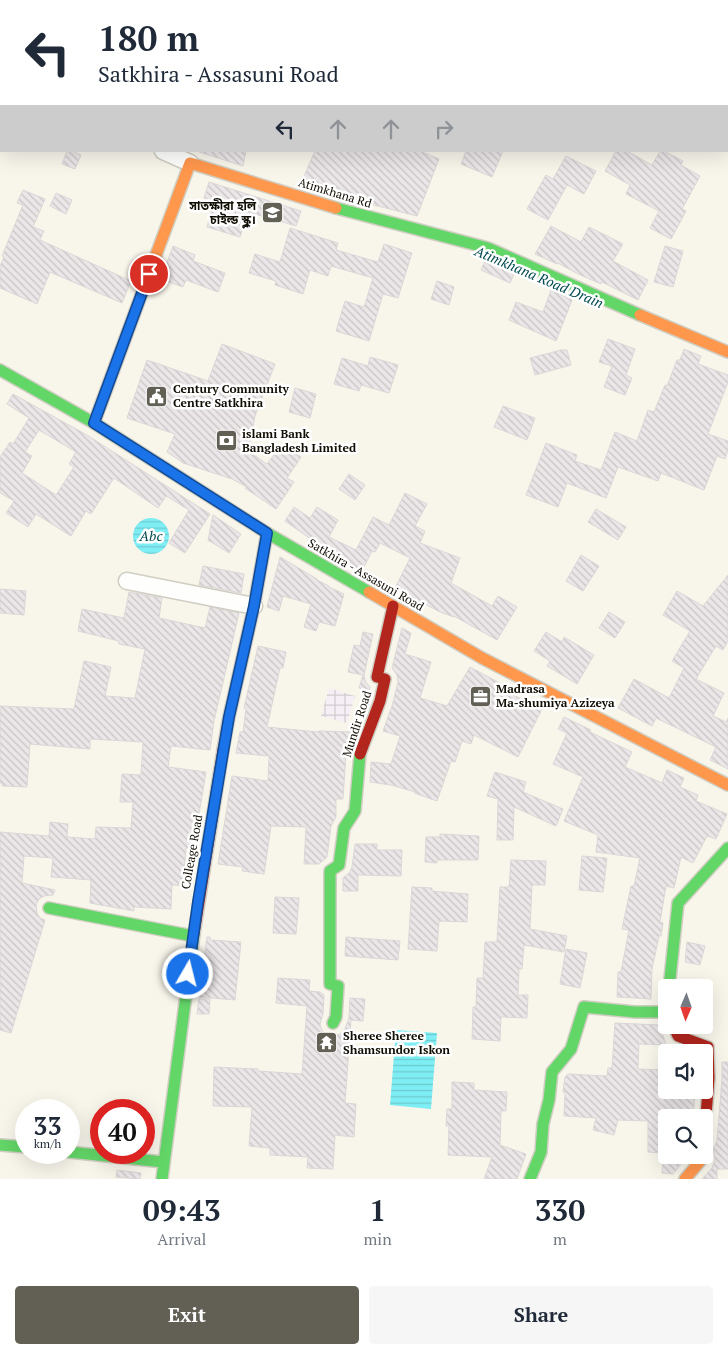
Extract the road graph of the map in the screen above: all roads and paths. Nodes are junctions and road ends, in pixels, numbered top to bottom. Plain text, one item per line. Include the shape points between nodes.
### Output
1 (165, 152) edge
2 (190, 163) junction
3 (728, 352) edge
4 (0, 370) edge
5 (94, 423) junction
6 (267, 533) junction
7 (127, 581) dead end
8 (254, 606) junction
9 (393, 606) junction
10 (728, 785) edge
11 (728, 848) edge
12 (49, 908) dead end
13 (193, 936) junction
14 (670, 979) edge
15 (658, 1012) edge
16 (332, 1023) dead end
17 (677, 1034) edge
18 (706, 1109) edge
19 (0, 1145) edge
20 (15, 1147) edge
21 (80, 1153) edge
22 (163, 1162) junction
23 (698, 1164) edge
24 (162, 1179) edge
25 (530, 1179) edge
26 (685, 1179) edge

1 - 2 street
2 - 3 street, Atimkhana Rd via 207,163 367,218 488,248
2 - 5 street
4 - 5 street, Satkhira - Assasuni Road
5 - 6 street, Satkhira - Assasuni Road
6 - 8 street, Colleage Road
6 - 9 street, Satkhira - Assasuni Road
7 - 8 street
8 - 13 street, Colleage Road via 229,717
9 - 10 street, Satkhira - Assasuni Road via 482,658
9 - 16 street, Mundir Road via 377,677 384,679 380,701 358,758 356,811 344,828 339,865 330,870 330,984 338,986 336,1017
11 - 14 street via 678,903
12 - 13 street
13 - 22 street, Colleage Road
15 - 25 street via 584,1007 571,1049 552,1072 541,1152
17 - 18 street via 708,1047
19 - 20 street
21 - 22 street
22 - 24 street, Colleage Road
23 - 26 street

